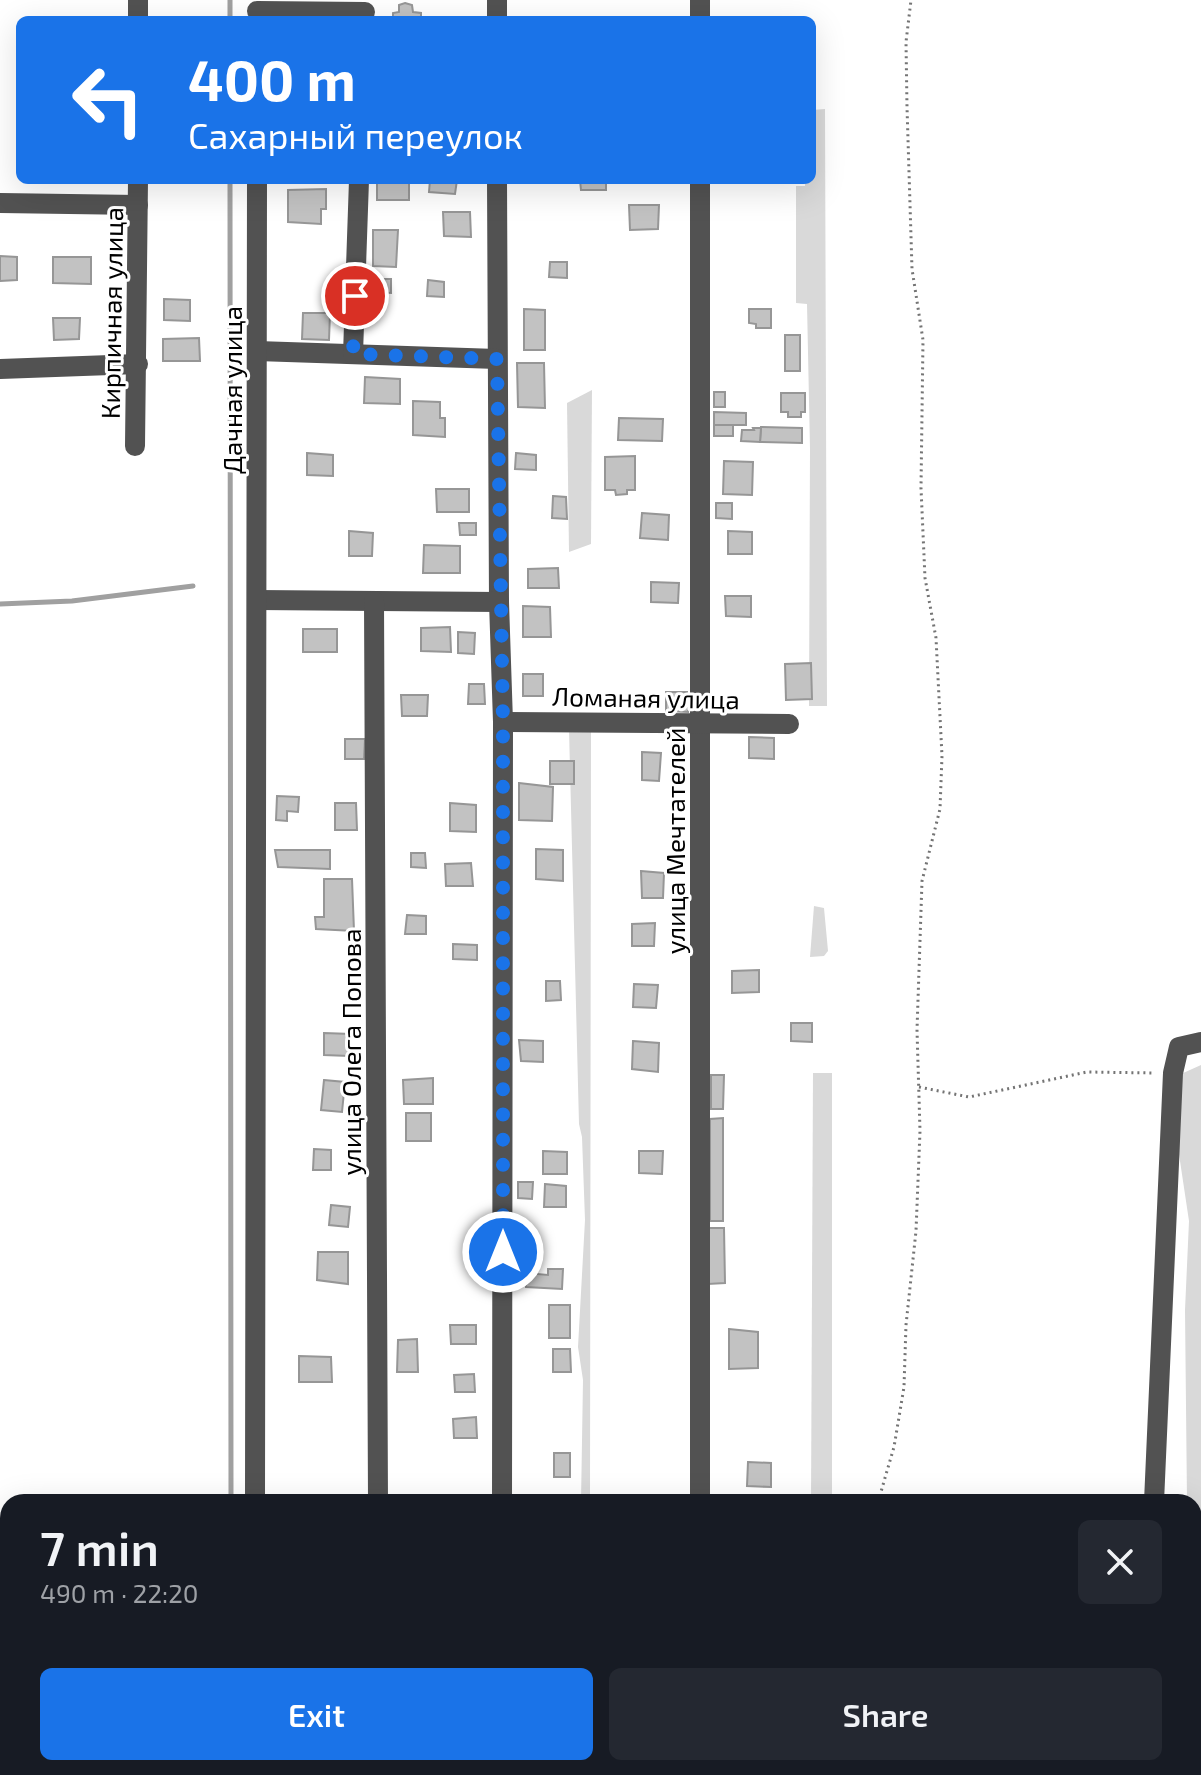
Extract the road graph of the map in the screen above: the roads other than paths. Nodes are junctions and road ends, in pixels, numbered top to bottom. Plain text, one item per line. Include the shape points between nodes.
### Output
1 (257, 10) edge
2 (365, 11) edge
3 (138, 184) edge
4 (257, 184) edge
5 (359, 184) edge
6 (497, 184) edge
7 (700, 184) edge
8 (0, 203) edge
9 (138, 205) junction
10 (257, 351) junction
11 (353, 354) junction
12 (497, 359) junction
13 (138, 364) junction
14 (0, 369) edge
15 (135, 446) dead end
16 (257, 600) junction
17 (374, 601) junction
18 (499, 602) junction
19 (503, 722) junction
20 (789, 724) dead end
21 (700, 725) junction
22 (1201, 1042) edge
23 (255, 1494) edge
24 (378, 1494) edge
25 (502, 1494) edge
26 (700, 1494) edge
27 (1154, 1494) edge

1 - 2 street
3 - 9 street, Кирпичная улица
4 - 10 street, Дачная улица
5 - 11 street
6 - 12 street
7 - 21 street, улица Мечтателей
8 - 9 street
9 - 13 street, Кирпичная улица
10 - 11 street
10 - 16 street, Дачная улица
11 - 12 street
12 - 18 street
13 - 14 street
13 - 15 street, Кирпичная улица
16 - 17 street
16 - 23 street, Дачная улица
17 - 18 street
17 - 24 street, улица Олега Попова
18 - 19 street
19 - 21 street, Ломаная улица
19 - 25 street
20 - 21 street, Ломаная улица
21 - 26 street, улица Мечтателей
22 - 27 street via 1179,1047 1173,1073

